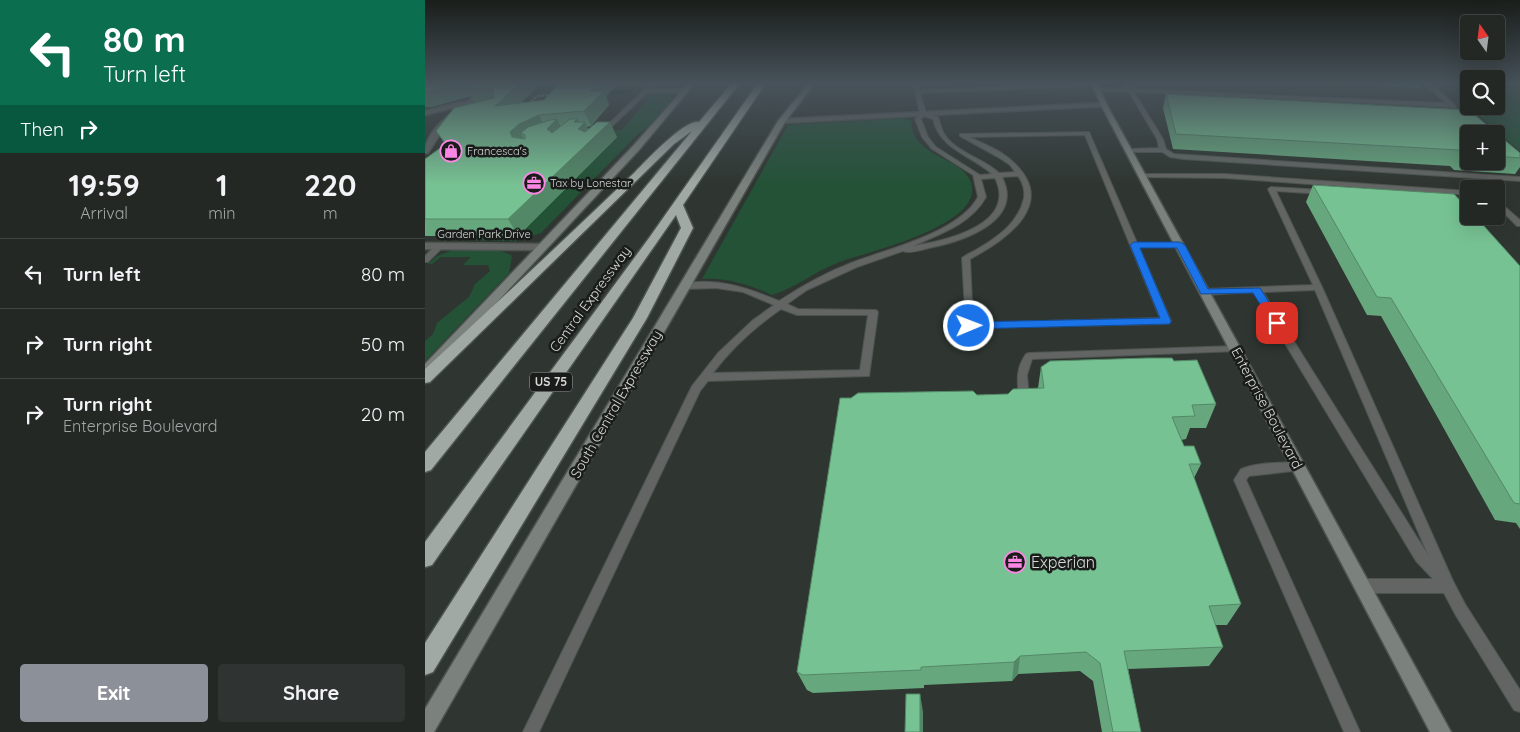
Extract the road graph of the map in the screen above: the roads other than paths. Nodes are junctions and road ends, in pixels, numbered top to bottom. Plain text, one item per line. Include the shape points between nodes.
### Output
1 (450, 117) edge
2 (618, 117) edge
3 (663, 117) edge
4 (705, 117) edge
5 (708, 117) edge
6 (738, 117) edge
7 (785, 117) edge
8 (859, 117) edge
9 (920, 117) edge
10 (933, 117) edge
11 (1110, 117) edge
12 (1146, 117) edge
13 (782, 121) junction
14 (592, 130) edge
15 (605, 130) junction
16 (597, 137) edge
17 (946, 139) junction
18 (930, 142) junction
19 (1129, 150) junction
20 (1163, 150) junction
21 (425, 151) edge
22 (1021, 174) junction
23 (998, 176) junction
24 (1143, 176) junction
25 (977, 177) junction
26 (1520, 179) edge
27 (1453, 192) junction
28 (1460, 192) edge
29 (1329, 193) edge
30 (1460, 198) edge
31 (1443, 201) edge
32 (1460, 202) edge
33 (677, 205) junction
34 (1505, 210) edge
35 (1520, 224) edge
36 (1134, 245) junction
37 (1180, 245) junction
38 (425, 246) edge
39 (440, 246) junction
40 (543, 247) junction
41 (892, 252) junction
42 (425, 260) edge
43 (685, 286) junction
44 (1318, 288) junction
45 (1257, 290) junction
46 (1205, 292) junction
47 (779, 305) junction
48 (1235, 349) junction
49 (425, 372) edge
50 (705, 377) junction
51 (425, 378) edge
52 (1024, 397) edge
53 (425, 465) edge
54 (1298, 467) junction
55 (425, 558) edge
56 (1362, 586) junction
57 (1449, 586) junction
58 (425, 664) edge
59 (1520, 704) edge
60 (425, 728) edge
61 (531, 732) edge
62 (1352, 732) edge
63 (1441, 732) edge

1 - 21 street
2 - 15 lane
3 - 40 main road
4 - 51 highway via 671,142
5 - 53 highway, Central Expressway
6 - 33 highway, Central Expressway / US 75
7 - 13 main road, South Central Expressway
8 - 13 street
9 - 18 lane via 925,137
10 - 17 lane
11 - 19 main road, Enterprise Boulevard
12 - 20 lane
13 - 43 main road, South Central Expressway
14 - 15 lane
15 - 16 lane
17 - 18 lane
17 - 23 lane via 983,162
18 - 25 lane
19 - 20 lane
19 - 24 main road, Enterprise Boulevard
20 - 26 lane via 1171,156 1183,157
22 - 23 lane
22 - 36 lane via 999,154 962,135 1087,133
22 - 36 lane via 1027,190 1025,208 1017,223 1002,238 966,258 969,326 1166,321
23 - 25 lane
23 - 41 lane via 1003,201 995,215 979,229 959,239
24 - 27 lane via 1225,176
24 - 37 main road, Enterprise Boulevard
25 - 41 lane via 982,197 963,220
27 - 28 lane
27 - 30 lane
29 - 44 lane via 1271,189
31 - 32 lane
33 - 55 highway, Central Expressway / US 75
33 - 58 highway via 687,228 640,318
34 - 35 lane
36 - 37 lane
37 - 46 main road, Enterprise Boulevard
38 - 39 street, Garden Park Drive
39 - 40 street, Garden Park Drive
39 - 42 lane
40 - 49 main road
41 - 47 lane via 804,288
43 - 47 lane via 716,285 745,290
43 - 60 main road, South Central Expressway
44 - 45 lane
44 - 57 lane
45 - 46 lane
45 - 57 lane via 1421,557
46 - 48 main road, Enterprise Boulevard
47 - 50 lane via 721,355
47 - 50 lane via 797,312 873,312 865,373
48 - 52 lane via 1029,356 1023,363 1021,376
48 - 54 main road, Enterprise Boulevard
50 - 61 lane via 674,433
54 - 56 main road, Enterprise Boulevard
54 - 62 lane via 1245,472 1241,480
56 - 57 lane
56 - 63 main road, Enterprise Boulevard
57 - 59 lane

